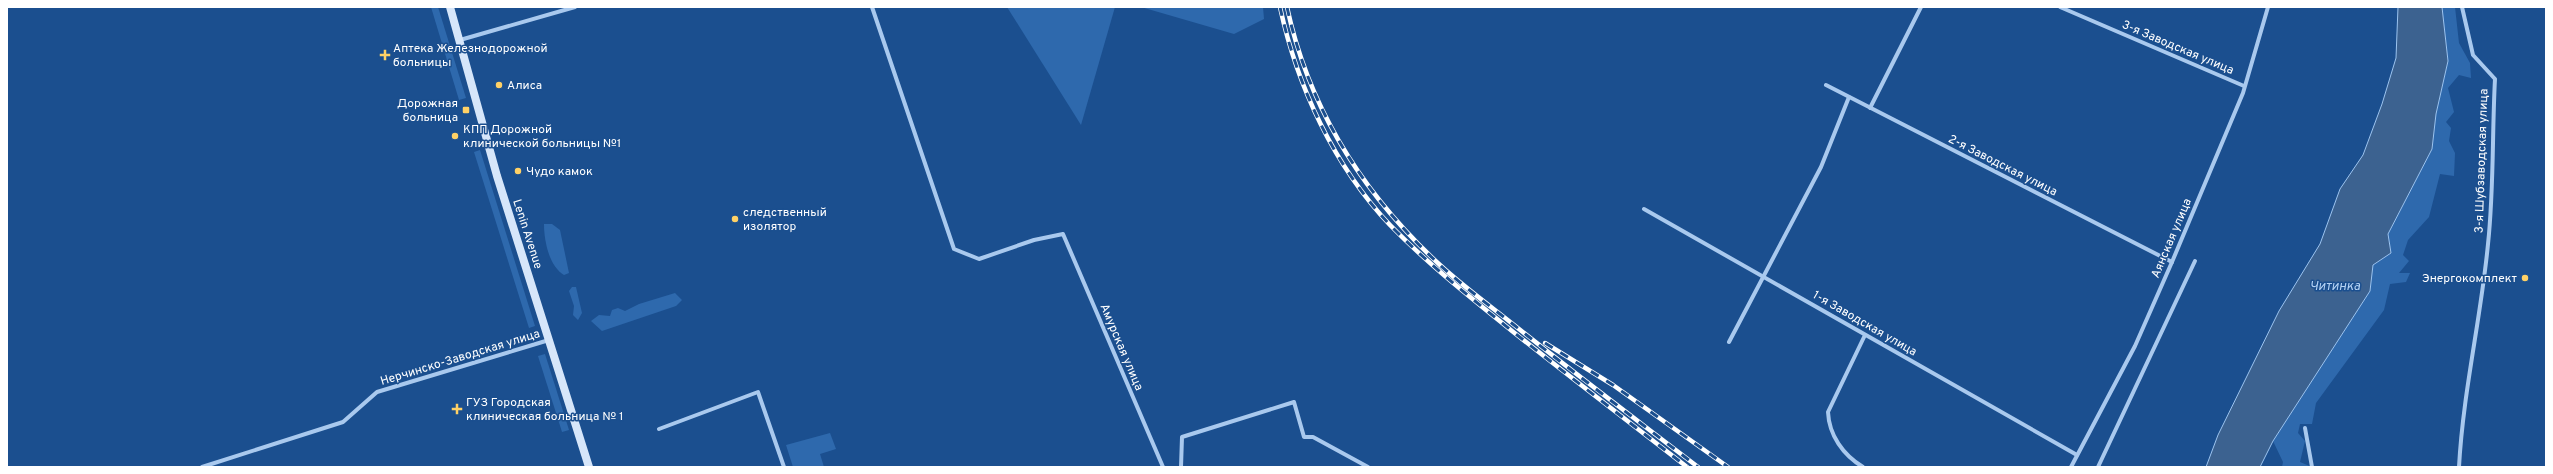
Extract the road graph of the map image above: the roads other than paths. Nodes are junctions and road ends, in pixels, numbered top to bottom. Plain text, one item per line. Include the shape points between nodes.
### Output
1 (450, 7) edge
2 (575, 7) edge
3 (872, 7) edge
4 (1921, 7) edge
5 (2060, 7) edge
6 (2268, 7) edge
7 (2462, 7) edge
8 (460, 40) junction
9 (1826, 85) dead end
10 (2244, 86) junction
11 (1849, 96) junction
12 (1870, 108) junction
13 (1644, 209) dead end
14 (2195, 261) dead end
15 (2172, 262) junction
16 (1763, 277) junction
17 (1865, 335) junction
18 (549, 340) junction
19 (1729, 342) dead end
20 (2305, 428) dead end
21 (659, 429) dead end
22 (2077, 455) junction
23 (202, 467) edge
24 (589, 467) edge
25 (784, 467) edge
26 (1163, 467) edge
27 (1181, 467) edge
28 (1368, 467) edge
29 (1863, 467) edge
30 (2071, 467) edge
31 (2098, 467) edge
32 (2312, 467) edge
33 (2459, 467) edge

1 - 8 main road, Lenin Avenue
2 - 8 street
3 - 26 street, Амурская улица via 954,249 979,259 1034,240 1063,234
4 - 12 street
5 - 10 street, 3-я Заводская улица
6 - 10 street, Аянская улица
7 - 33 street, 3-я Шубзаводская улица via 2473,55 2495,79 2494,166 2488,244
8 - 18 main road, Lenin Avenue via 497,176
9 - 11 street, 2-я Заводская улица
10 - 15 street, Аянская улица
11 - 12 street, 2-я Заводская улица
11 - 16 street via 1821,167
12 - 15 street, 2-я Заводская улица
13 - 16 street, 1-я Заводская улица
14 - 31 street
15 - 22 street, Аянская улица via 2135,346
16 - 17 street, 1-я Заводская улица
16 - 19 street
17 - 22 street, 1-я Заводская улица
17 - 29 street via 1828,412 1829,426 1838,444 1852,461
18 - 23 street, Нерчинско-Заводская улица via 377,392 343,422
18 - 24 main road, Lenin Avenue
20 - 32 street
21 - 25 street via 758,392
22 - 30 street, Аянская улица
27 - 28 street via 1182,437 1294,402 1304,437 1313,437

